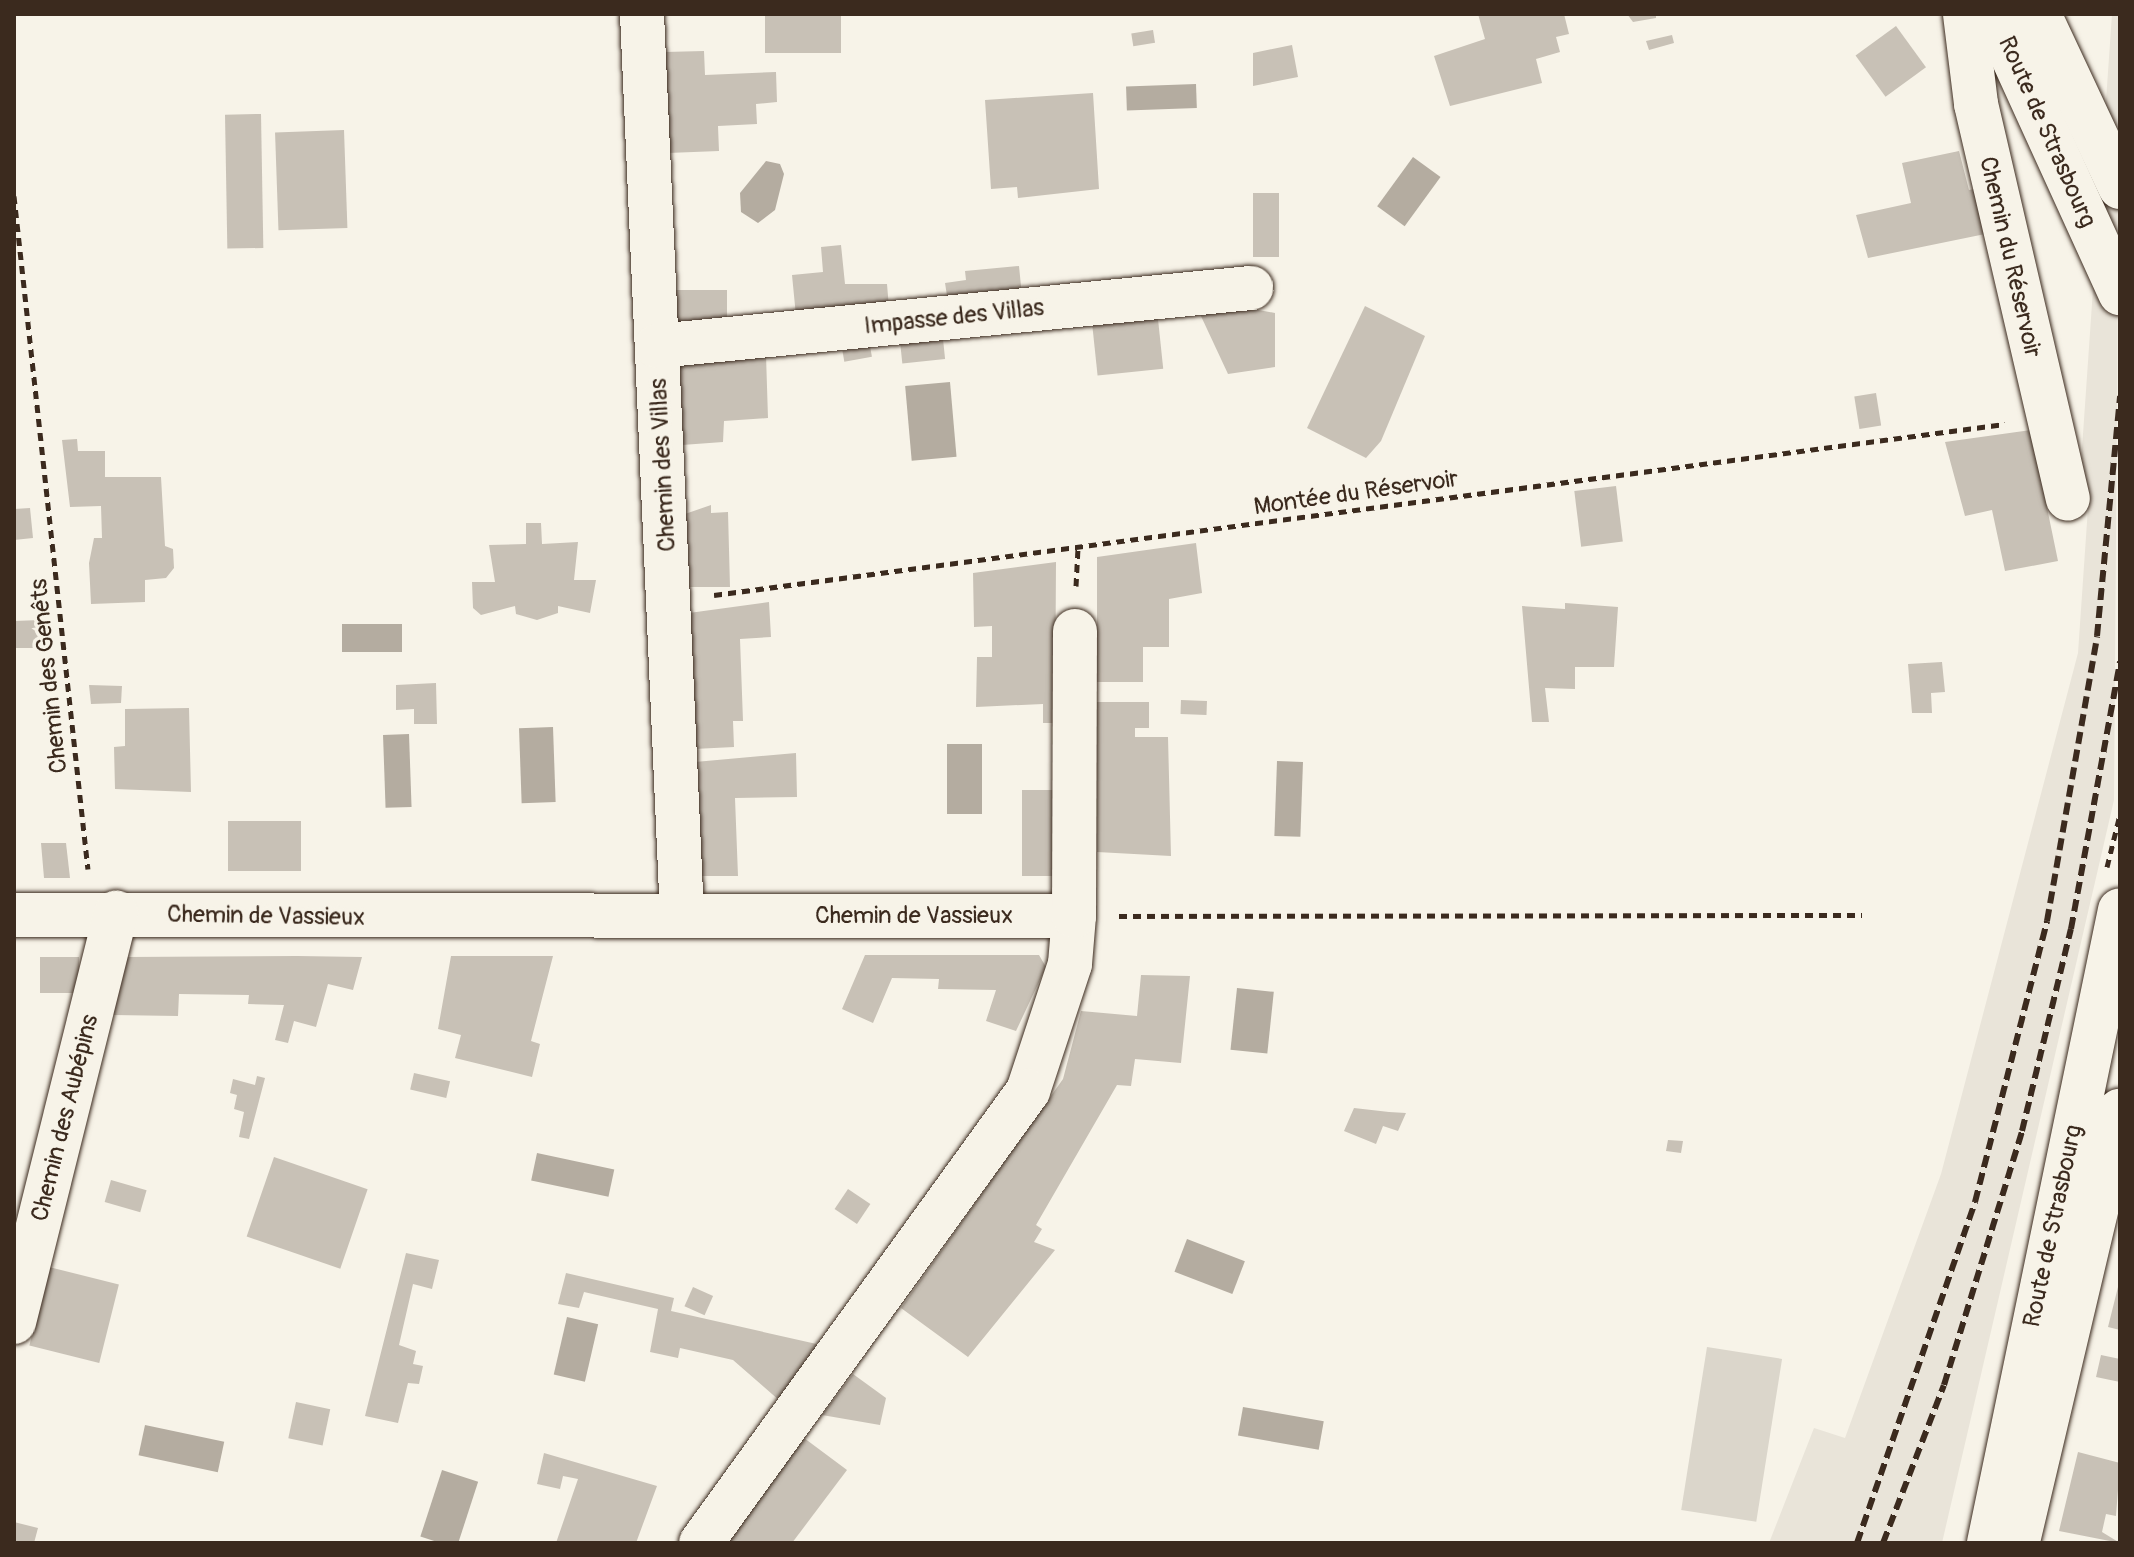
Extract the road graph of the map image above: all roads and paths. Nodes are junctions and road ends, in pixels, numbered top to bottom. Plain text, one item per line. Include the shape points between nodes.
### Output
1 (642, 14) edge
2 (1965, 14) edge
3 (1993, 14) edge
4 (2039, 14) edge
5 (2120, 187) edge
6 (14, 196) edge
7 (1251, 288) dead end
8 (2120, 293) edge
9 (657, 346) junction
10 (2047, 418) junction
11 (2068, 498) dead end
12 (670, 601) junction
13 (1075, 631) dead end
14 (2120, 910) edge
15 (104, 914) junction
16 (14, 915) edge
17 (1862, 915) dead end
18 (682, 916) junction
19 (1074, 916) junction
20 (2120, 1111) edge
21 (14, 1322) edge
22 (701, 1543) edge
23 (1989, 1543) edge
24 (2017, 1543) edge

1 - 9 street, Chemin des Villas
2 - 10 street, Chemin du Réservoir via 1976,104
3 - 8 street, Route de Strasbourg
4 - 5 street, Route de Strasbourg
6 - 15 path, Chemin des Genêts
7 - 9 street, Impasse des Villas
9 - 12 street, Chemin des Villas
10 - 11 street, Chemin du Réservoir
10 - 12 path, Montée du Réservoir
12 - 18 street, Chemin des Villas
13 - 19 street
14 - 23 street, Route de Strasbourg
15 - 16 street, Chemin de Vassieux
15 - 18 street, Chemin de Vassieux
15 - 21 street, Chemin des Aubépins
17 - 19 path
18 - 19 street, Chemin de Vassieux
19 - 22 street via 1070,964 1028,1091
20 - 24 street, Route de Strasbourg

